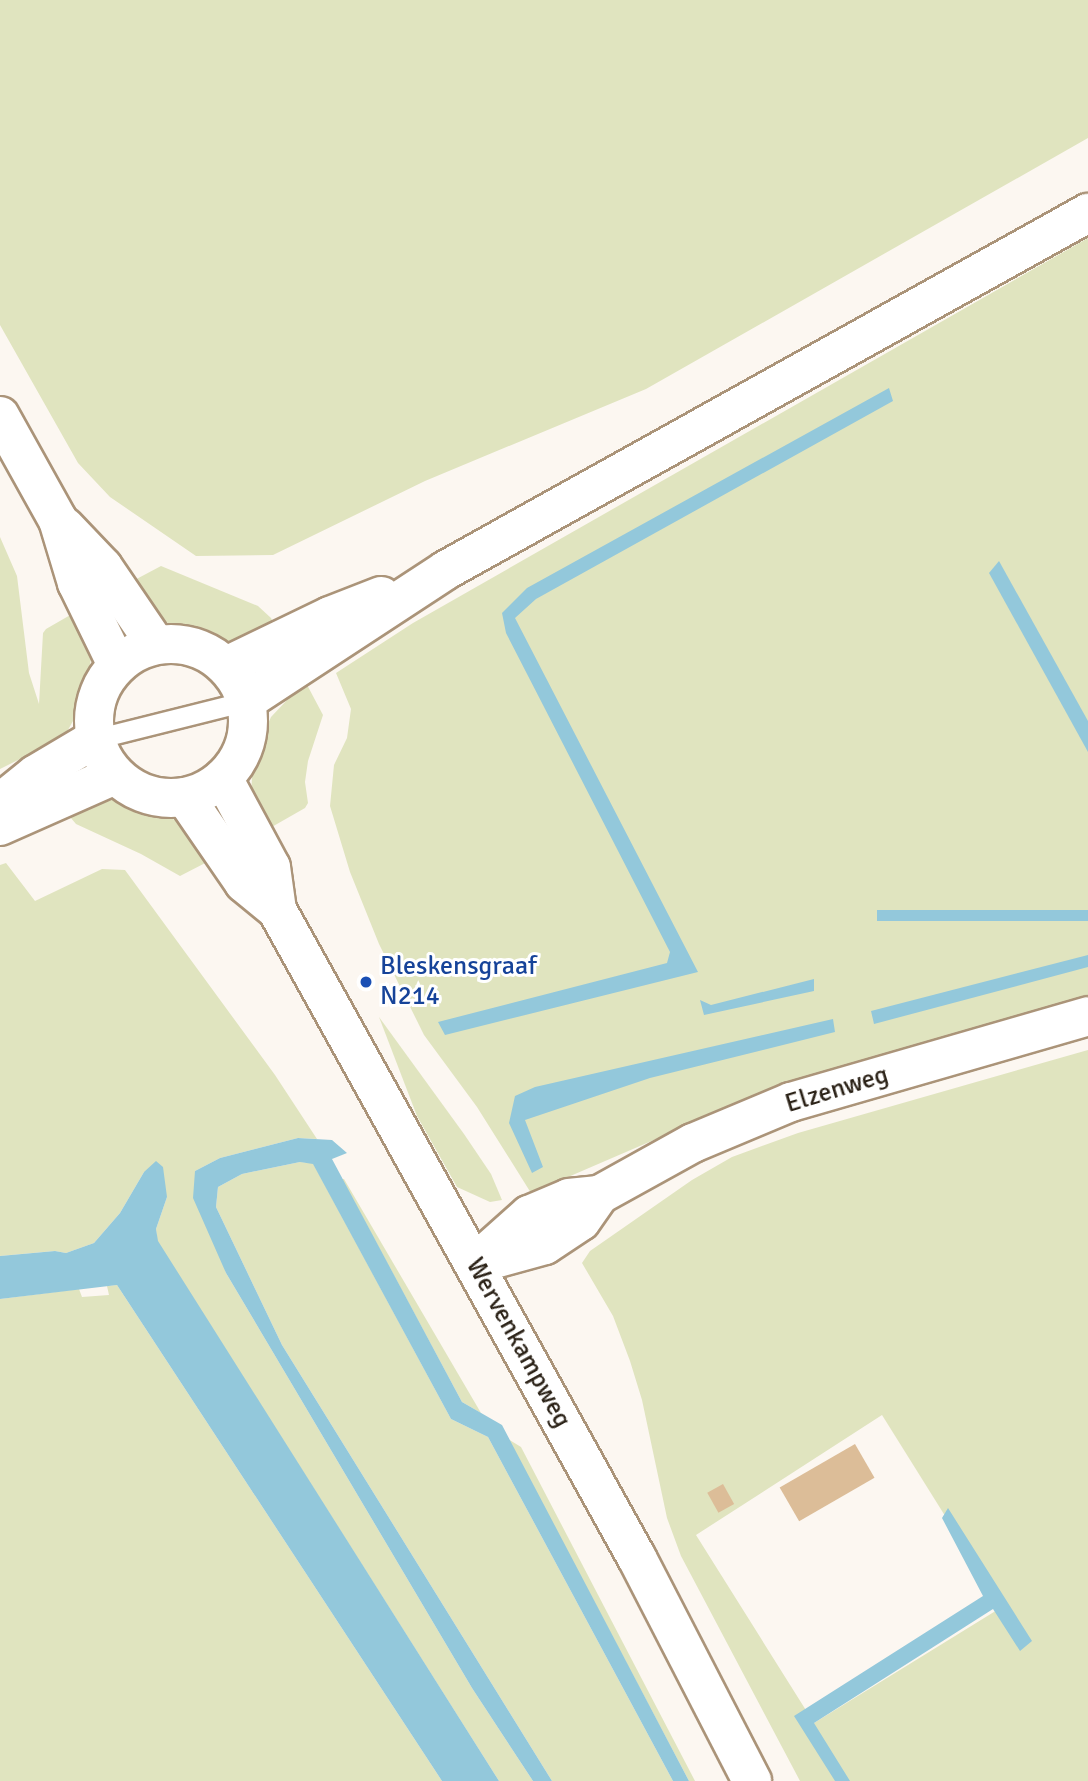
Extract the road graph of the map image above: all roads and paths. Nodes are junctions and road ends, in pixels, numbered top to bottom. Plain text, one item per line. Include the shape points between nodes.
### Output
1 (1088, 213) edge
2 (0, 416) edge
3 (58, 520) junction
4 (446, 570) junction
5 (156, 645) junction
6 (117, 665) junction
7 (226, 666) junction
8 (246, 701) junction
9 (95, 739) junction
10 (115, 775) junction
11 (223, 778) junction
12 (184, 797) junction
13 (0, 803) edge
14 (0, 826) edge
15 (277, 910) junction
16 (1088, 1016) edge
17 (474, 1264) junction
18 (752, 1781) edge

1 - 4 main road
2 - 3 main road
3 - 5 main road via 103,567
3 - 6 main road via 77,583
4 - 7 main road via 330,616
4 - 8 main road
5 - 6 main road
5 - 7 main road via 186,645
6 - 9 main road via 96,699
7 - 8 main road
8 - 9 lane
8 - 11 main road via 249,724 245,744
9 - 10 main road
9 - 13 main road via 36,774
10 - 12 main road via 147,794
10 - 14 main road
11 - 12 main road
11 - 15 main road, Wervenkampweg via 271,867
12 - 15 main road, Wervenkampweg via 244,883
15 - 17 main road, Wervenkampweg
16 - 17 main road, Elzenweg via 790,1102 693,1143 600,1195 582,1222 545,1245
17 - 18 main road, Wervenkampweg via 637,1558

